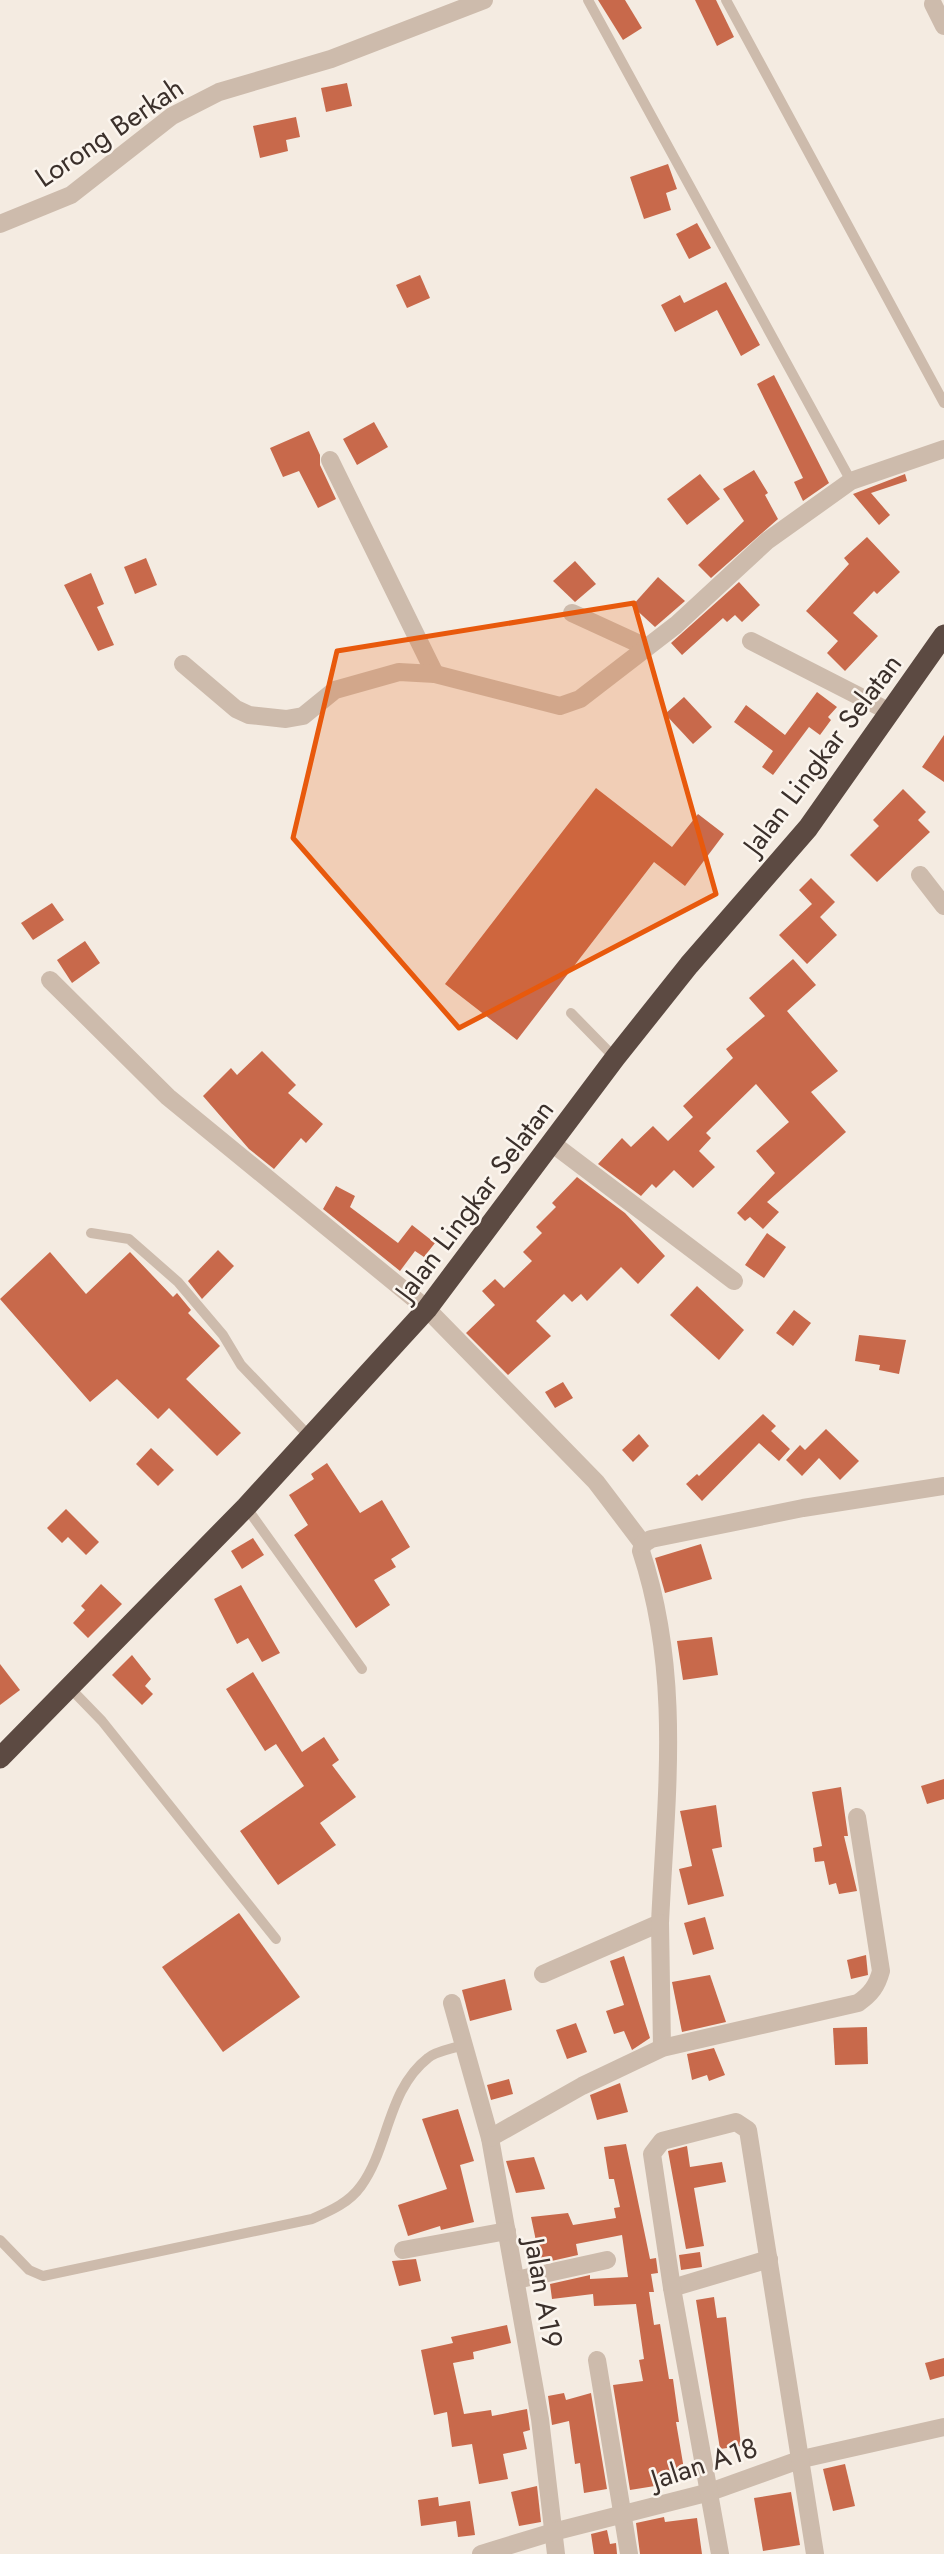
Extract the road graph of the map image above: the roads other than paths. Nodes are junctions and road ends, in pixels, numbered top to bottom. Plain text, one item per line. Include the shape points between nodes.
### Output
1 (484, 0) edge
2 (588, 0) edge
3 (726, 0) edge
4 (933, 4) dead end
5 (944, 26) edge
6 (0, 224) edge
7 (944, 403) edge
8 (944, 449) edge
9 (330, 460) dead end
10 (850, 481) junction
11 (572, 613) dead end
12 (944, 635) edge
13 (751, 641) dead end
14 (646, 647) junction
15 (183, 664) dead end
16 (435, 674) junction
17 (890, 712) junction
18 (920, 875) dead end
19 (944, 906) edge
20 (50, 980) dead end
21 (571, 1013) dead end
22 (614, 1058) junction
23 (553, 1144) junction
24 (91, 1233) dead end
25 (734, 1281) dead end
26 (428, 1309) junction
27 (310, 1437) junction
28 (944, 1486) edge
29 (246, 1507) junction
30 (643, 1544) junction
31 (362, 1669) dead end
32 (70, 1688) junction
33 (0, 1758) edge
34 (857, 1817) dead end
35 (660, 1923) junction
36 (276, 1939) dead end
37 (543, 1974) dead end
38 (453, 2003) dead end
39 (463, 2045) junction
40 (662, 2048) junction
41 (490, 2138) junction
42 (507, 2231) junction
43 (0, 2240) edge
44 (402, 2250) dead end
45 (769, 2259) junction
46 (607, 2260) dead end
47 (516, 2280) junction
48 (671, 2288) junction
49 (597, 2360) dead end
50 (944, 2427) edge
51 (802, 2459) junction
52 (710, 2491) junction
53 (623, 2514) junction
54 (553, 2532) junction
55 (481, 2554) edge
56 (556, 2554) edge
57 (629, 2554) edge
58 (720, 2554) edge
59 (815, 2554) edge

1 - 6 street, Lorong Berkah via 331,59 219,92 172,116 71,195
2 - 10 lane
3 - 7 lane
4 - 5 street
8 - 10 street
9 - 16 street
10 - 14 street via 767,541
11 - 14 street
12 - 17 highway, Jalan Lingkar Selatan
13 - 17 street
14 - 16 street via 580,699 560,706
15 - 16 street via 236,709 286,719 303,716 335,690 349,685 398,672
17 - 22 highway, Jalan Lingkar Selatan via 808,828
18 - 19 street
20 - 26 street via 168,1097
21 - 22 lane
22 - 23 highway, Jalan Lingkar Selatan
23 - 25 street
23 - 26 highway, Jalan Lingkar Selatan
24 - 27 lane via 128,1239 177,1282 223,1335 241,1365
26 - 27 highway, Jalan Lingkar Selatan
26 - 30 street via 596,1482
27 - 29 highway, Jalan Lingkar Selatan
28 - 30 street via 803,1508
29 - 31 lane
29 - 32 highway, Jalan Lingkar Selatan
30 - 35 street via 664,1637 669,1699
32 - 33 highway, Jalan Lingkar Selatan
32 - 36 lane via 102,1721
34 - 40 street via 881,1971 869,1996 858,2003
35 - 37 street
35 - 40 street
38 - 39 street, Jalan A19
39 - 41 street, Jalan A19
39 - 43 lane via 429,2057 418,2068 394,2105 361,2186 345,2202 312,2219 43,2276 29,2270
40 - 41 street
41 - 42 street, Jalan A19
42 - 44 street
42 - 47 street, Jalan A19
45 - 48 street
45 - 48 street via 748,2130 736,2122 662,2141 652,2154
45 - 51 street
46 - 47 street
47 - 54 street, Jalan A19 via 540,2419
48 - 52 street
49 - 53 street
50 - 51 street, Jalan A18
51 - 52 street, Jalan A18
51 - 59 street
52 - 53 street, Jalan A18
52 - 58 street
53 - 54 street, Jalan A18
53 - 57 street
54 - 55 street, Jalan A18
54 - 56 street, Jalan A19

